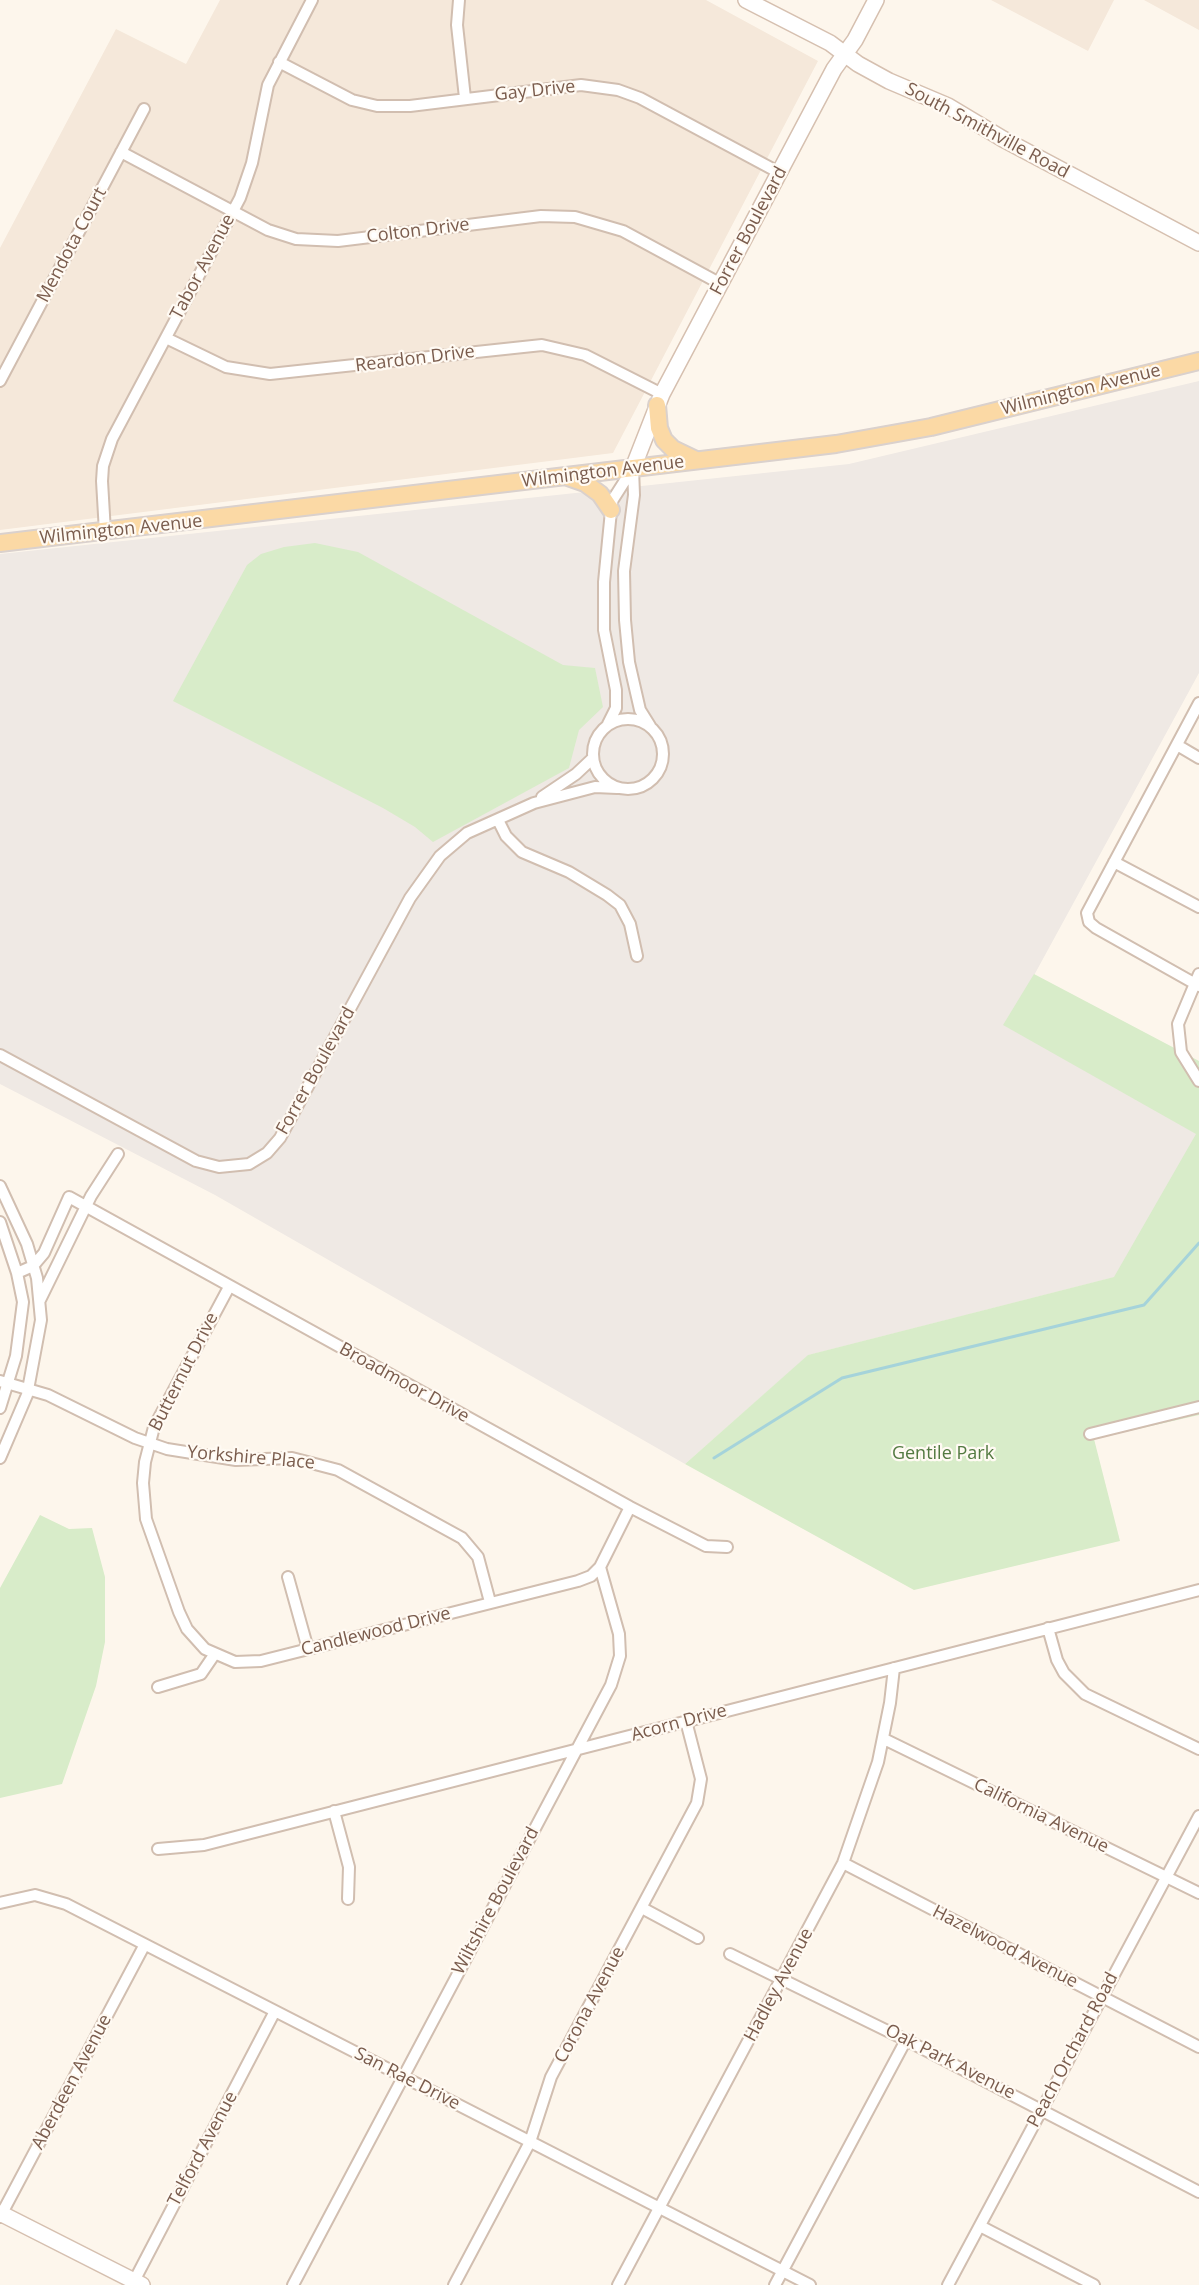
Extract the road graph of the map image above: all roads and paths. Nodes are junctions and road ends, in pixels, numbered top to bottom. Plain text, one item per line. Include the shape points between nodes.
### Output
1 (312, 0) edge
2 (459, 0) edge
3 (746, 0) edge
4 (876, 0) edge
5 (844, 54) junction
6 (279, 62) junction
7 (465, 98) junction
8 (144, 109) dead end
9 (121, 152) junction
10 (780, 173) junction
11 (232, 212) junction
12 (1199, 243) edge
13 (721, 284) junction
14 (166, 338) junction
15 (1199, 361) edge
16 (0, 381) edge
17 (659, 400) junction
18 (697, 460) junction
19 (633, 468) junction
20 (567, 477) junction
21 (611, 510) junction
22 (105, 532) junction
23 (0, 543) edge
24 (1199, 703) edge
25 (608, 724) junction
26 (650, 726) junction
27 (1176, 745) junction
28 (593, 758) junction
29 (1199, 758) edge
30 (617, 788) junction
31 (534, 803) junction
32 (498, 820) junction
33 (1114, 862) junction
34 (1199, 907) edge
35 (637, 956) dead end
36 (1197, 981) edge
37 (0, 1055) edge
38 (1199, 1081) edge
39 (118, 1154) dead end
40 (0, 1186) edge
41 (86, 1208) junction
42 (0, 1222) edge
43 (33, 1266) junction
44 (17, 1273) junction
45 (229, 1287) junction
46 (40, 1300) junction
47 (5, 1382) edge
48 (29, 1387) junction
49 (1199, 1407) edge
50 (0, 1408) edge
51 (1090, 1434) dead end
52 (149, 1443) junction
53 (0, 1458) edge
54 (630, 1507) junction
55 (727, 1547) dead end
56 (600, 1567) junction
57 (288, 1577) dead end
58 (1199, 1590) edge
59 (490, 1602) junction
60 (1048, 1628) junction
61 (308, 1649) junction
62 (214, 1655) junction
63 (894, 1668) junction
64 (158, 1687) dead end
65 (686, 1721) junction
66 (884, 1739) junction
67 (1199, 1749) edge
68 (576, 1750) junction
69 (334, 1811) junction
70 (1199, 1816) edge
71 (158, 1849) dead end
72 (843, 1863) junction
73 (1167, 1876) junction
74 (1199, 1893) edge
75 (348, 1899) dead end
76 (0, 1903) edge
77 (642, 1908) junction
78 (698, 1938) dead end
79 (144, 1946) junction
80 (730, 1954) dead end
81 (782, 1980) junction
82 (1102, 1997) junction
83 (274, 2013) junction
84 (906, 2040) junction
85 (1199, 2047) edge
86 (403, 2077) junction
87 (1042, 2110) junction
88 (530, 2142) junction
89 (1199, 2192) edge
90 (660, 2207) junction
91 (1, 2215) edge
92 (980, 2226) junction
93 (783, 2270) junction
94 (136, 2284) edge
95 (293, 2285) edge
96 (454, 2285) edge
97 (618, 2285) edge
98 (775, 2285) edge
99 (810, 2285) edge
100 (948, 2285) edge
101 (1094, 2285) edge

1 - 6 street, Tabor Avenue
2 - 7 street via 457,25
3 - 5 main road, South Smithville Road
4 - 5 main road, Forrer Boulevard
5 - 10 main road, Forrer Boulevard
5 - 12 main road, South Smithville Road
6 - 7 street, Gay Drive via 352,100 377,106
6 - 11 street, Tabor Avenue via 264,97 247,182
7 - 10 street, Gay Drive via 573,86 618,90
8 - 9 street, Mendota Court
9 - 11 street, Colton Drive
9 - 16 street, Mendota Court
10 - 13 main road, Forrer Boulevard
11 - 13 street, Colton Drive via 283,236 326,242 541,216 575,217 622,231
11 - 14 street, Tabor Avenue
13 - 17 main road, Forrer Boulevard
14 - 17 street, Reardon Drive via 226,367 270,375 542,345 585,355
14 - 22 street, Tabor Avenue via 106,452 102,480
15 - 18 main road, Wilmington Avenue via 891,435
17 - 18 main road via 659,428 664,440 673,449
17 - 19 main road, Forrer Boulevard
18 - 19 main road, Wilmington Avenue
19 - 20 main road, Wilmington Avenue
19 - 21 street, Forrer Boulevard via 612,501
19 - 26 street, Forrer Boulevard via 634,495 624,571 626,620 629,662 640,710
20 - 21 main road via 600,494
20 - 22 main road, Wilmington Avenue
21 - 25 street, Forrer Boulevard via 604,630 616,708
22 - 23 main road, Wilmington Avenue
24 - 27 street
25 - 26 street via 632,719
25 - 28 street, Forrer Boulevard via 593,746
26 - 30 street, Forrer Boulevard via 662,745 660,769 649,783 638,788
27 - 29 street
27 - 33 street
28 - 30 street via 598,773
28 - 31 street, Forrer Boulevard
30 - 31 street, Forrer Boulevard via 595,787
31 - 32 street, Forrer Boulevard
32 - 35 street via 506,836 522,852 569,872 620,905 630,924
32 - 37 street, Forrer Boulevard via 483,824 453,843 421,879 280,1138 267,1153 249,1164 219,1167 196,1161
33 - 34 street
33 - 36 street via 1087,918 1096,928
36 - 38 street via 1178,1024 1181,1052
39 - 41 street
40 - 43 street via 19,1222
41 - 43 street via 69,1197 44,1253
41 - 45 street, Broadmoor Drive
41 - 46 street
42 - 44 street
43 - 44 street
43 - 46 street
44 - 47 street via 23,1302
45 - 52 street, Butternut Drive via 154,1426
45 - 54 street, Broadmoor Drive
46 - 48 street via 41,1320
47 - 48 street, Yorkshire Place
47 - 50 street
48 - 52 street, Yorkshire Place
48 - 53 street
49 - 51 street
52 - 59 street, Yorkshire Place via 211,1458 292,1458 338,1470 462,1538 478,1557
52 - 62 street, Butternut Drive via 144,1502 151,1538 187,1629 194,1640
54 - 55 street, Broadmoor Drive via 706,1546
54 - 56 street
56 - 59 street, Candlewood Drive via 582,1580
56 - 68 street, Wiltshire Boulevard via 619,1634 620,1656 611,1685
57 - 61 street
58 - 60 street, Acorn Drive
59 - 61 street, Candlewood Drive
60 - 63 street, Acorn Drive
60 - 67 street via 1064,1673 1085,1694
61 - 62 street, Candlewood Drive via 247,1663
62 - 64 street via 201,1674
63 - 65 street, Acorn Drive
63 - 66 street, Hadley Avenue
65 - 68 street, Acorn Drive
65 - 77 street, Corona Avenue via 700,1771 700,1792
66 - 72 street, Hadley Avenue via 867,1800
66 - 73 street, California Avenue
68 - 69 street, Acorn Drive
68 - 86 street, Wiltshire Boulevard
69 - 71 street, Acorn Drive via 204,1845
69 - 75 street via 349,1867
70 - 73 street, Peach Orchard Road
72 - 81 street, Hadley Avenue
72 - 82 street, Hazelwood Avenue
73 - 74 street, California Avenue
73 - 82 street, Peach Orchard Road
76 - 79 street, San Rae Drive via 44,1896
77 - 78 street
77 - 88 street, Corona Avenue via 551,2077
79 - 83 street, San Rae Drive
79 - 91 street, Aberdeen Avenue
80 - 81 street, Oak Park Avenue
81 - 84 street, Oak Park Avenue
81 - 90 street, Hadley Avenue
82 - 85 street, Hazelwood Avenue
82 - 87 street, Peach Orchard Road
83 - 86 street, San Rae Drive
83 - 94 street, Telford Avenue
84 - 87 street, Oak Park Avenue
84 - 93 street
86 - 88 street, San Rae Drive
86 - 95 street, Wiltshire Boulevard
87 - 89 street, Oak Park Avenue
87 - 92 street, Peach Orchard Road
88 - 90 street, San Rae Drive
88 - 96 street, Corona Avenue
90 - 93 street, San Rae Drive
90 - 97 street, Hadley Avenue
91 - 94 main road
92 - 100 street, Peach Orchard Road
92 - 101 street
93 - 98 street
93 - 99 street, San Rae Drive

